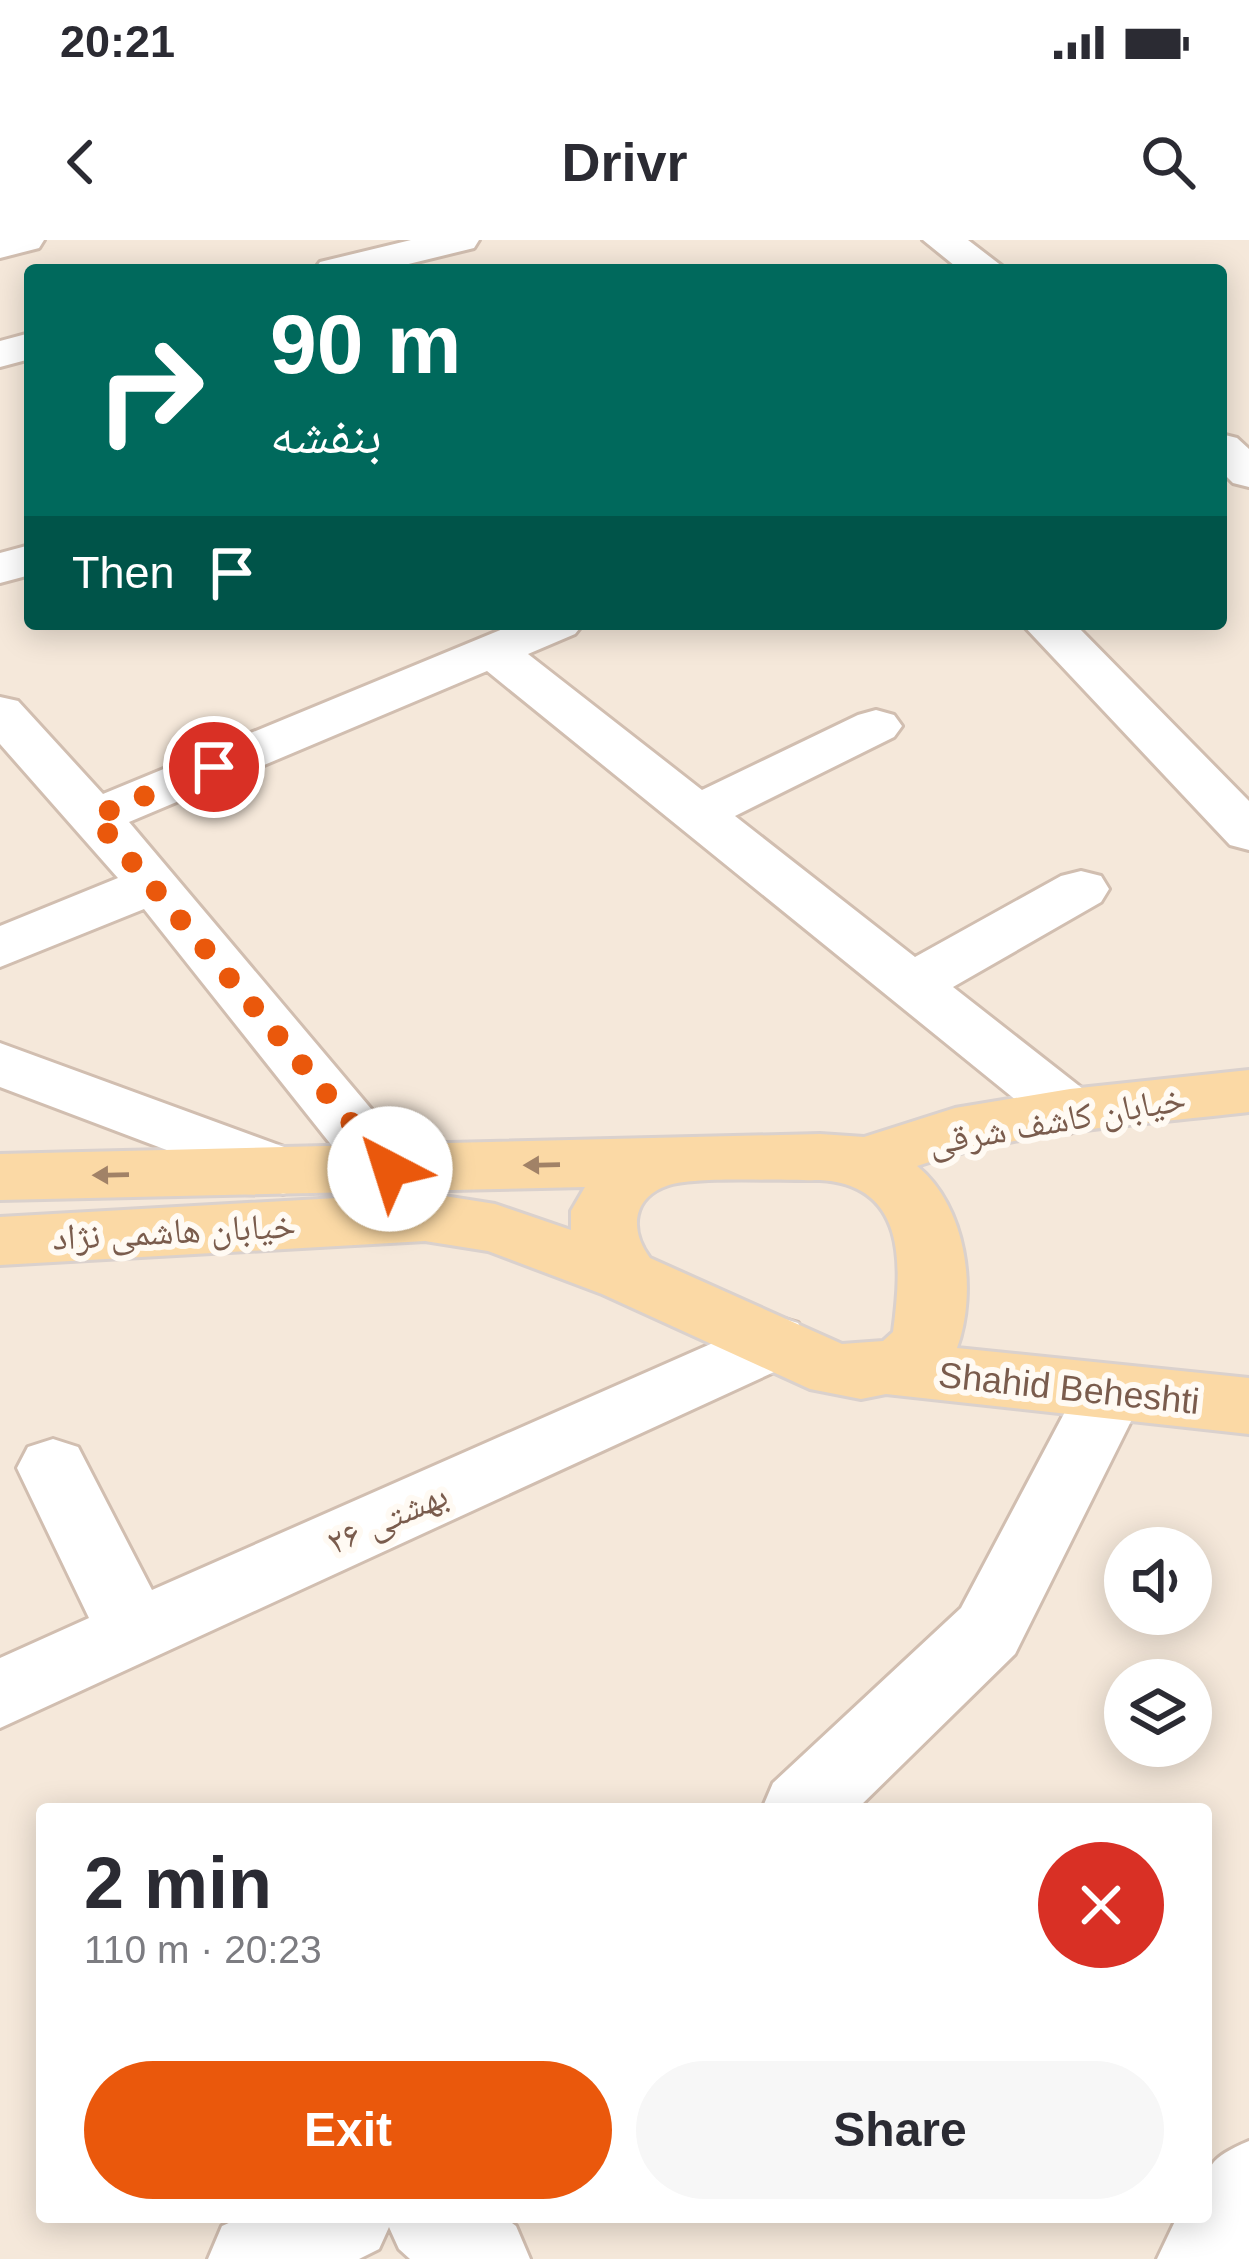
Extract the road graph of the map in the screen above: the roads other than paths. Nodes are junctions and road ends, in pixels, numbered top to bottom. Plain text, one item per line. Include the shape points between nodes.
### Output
1 (25, 240) edge
2 (296, 240) edge
3 (460, 240) edge
4 (942, 240) edge
5 (0, 246) edge
6 (325, 264) edge
7 (358, 264) edge
8 (978, 264) edge
9 (1227, 453) edge
10 (1249, 473) edge
11 (544, 630) edge
12 (1053, 630) edge
13 (494, 651) junction
14 (0, 713) edge
15 (876, 726) dead end
16 (697, 814) junction
17 (94, 817) junction
18 (1249, 833) edge
19 (154, 884) junction
20 (1081, 889) dead end
21 (0, 949) edge
22 (911, 985) junction
23 (0, 1064) edge
24 (1249, 1090) edge
25 (1070, 1111) junction
26 (866, 1160) junction
27 (659, 1162) junction
28 (283, 1171) junction
29 (0, 1177) edge
30 (408, 1193) junction
31 (0, 1241) edge
32 (626, 1276) junction
33 (774, 1342) junction
34 (889, 1368) junction
35 (1109, 1395) junction
36 (1249, 1406) edge
37 (53, 1468) dead end
38 (135, 1633) junction
39 (0, 1694) edge
40 (808, 1803) edge
41 (1249, 2187) edge
42 (333, 2223) edge
43 (438, 2223) edge
44 (255, 2259) edge
45 (483, 2259) edge
46 (1204, 2259) edge

1 - 5 street
2 - 6 street
3 - 7 street
4 - 8 street
9 - 10 street
11 - 13 street
12 - 18 street
13 - 16 street
13 - 17 street
14 - 17 street
15 - 16 street
16 - 22 street
17 - 19 street
19 - 21 street
19 - 30 street
20 - 22 street
22 - 25 street
23 - 28 street
24 - 25 main road, خیابان کاشف شرقی
25 - 26 main road, خیابان کاشف شرقی via 955,1130
26 - 27 main road
26 - 34 main road via 922,1212 933,1282 926,1343
27 -> 30 main road
27 - 32 main road via 623,1182 603,1211 604,1246
28 -> 29 main road
28 - 30 main road
30 - 31 main road, خیابان هاشمی نژاد
30 - 32 main road, خیابان هاشمی نژاد
32 - 33 main road, خیابان هاشمی نژاد
33 - 34 main road, Shahid Beheshti via 834,1370
33 - 38 street, بهشتی ۲۶
34 - 35 main road, Shahid Beheshti
35 - 36 main road, Shahid Beheshti
35 - 40 street via 988,1631
37 - 38 street
38 - 39 street, بهشتی ۲۶
41 - 46 street
42 - 44 street
43 - 45 street

